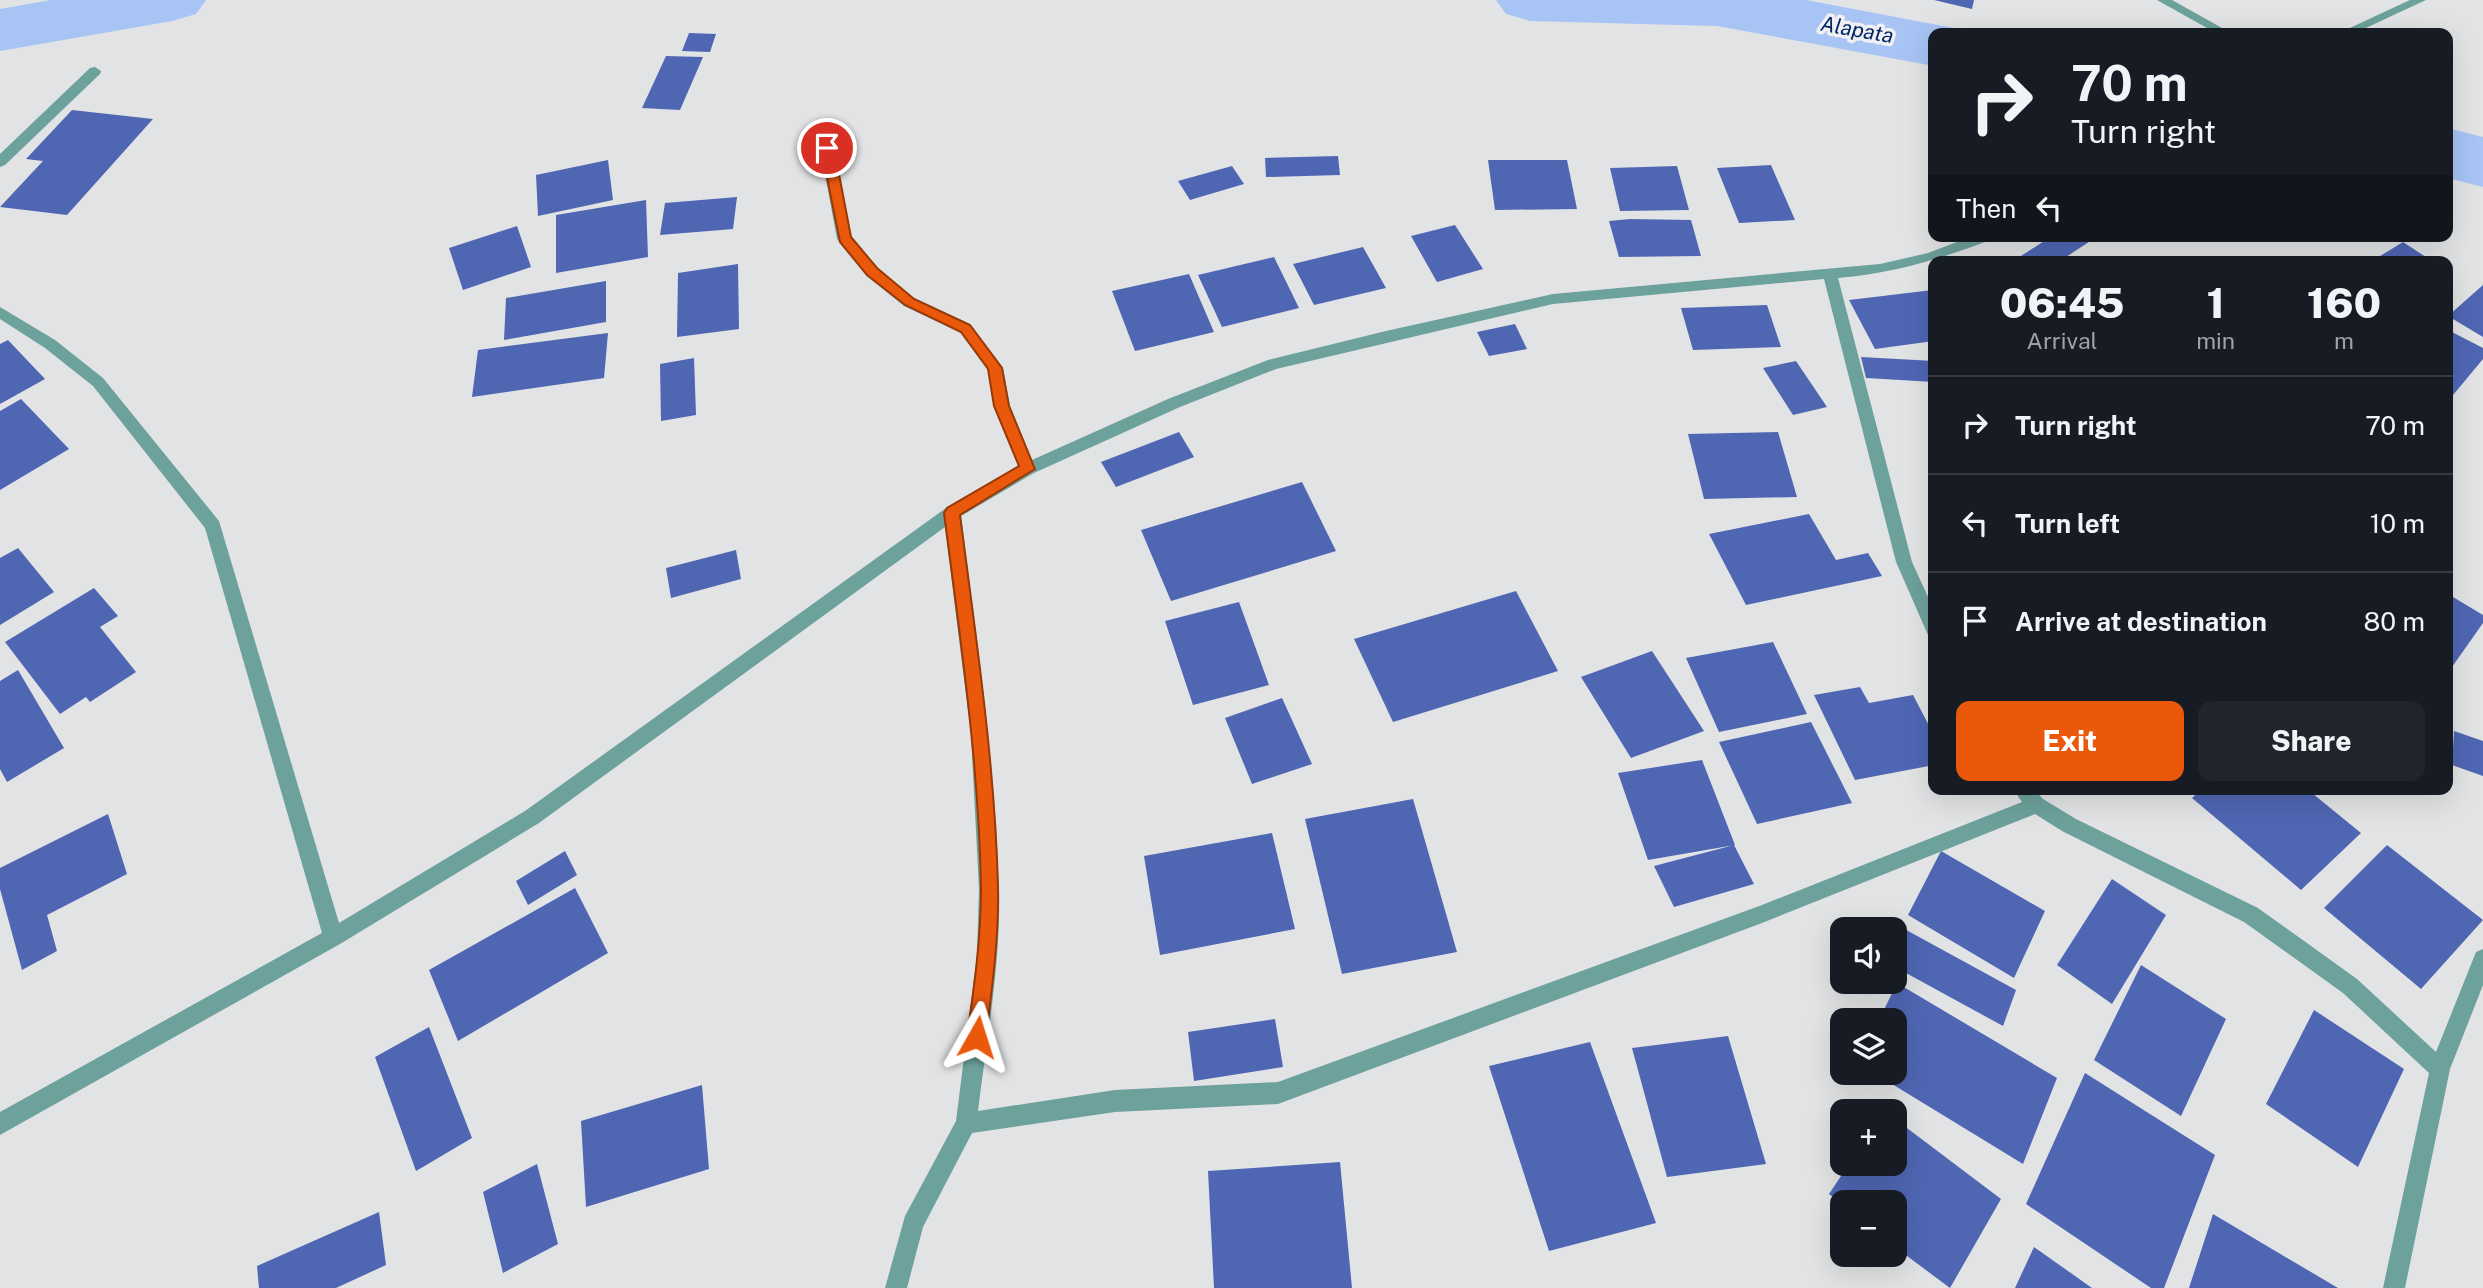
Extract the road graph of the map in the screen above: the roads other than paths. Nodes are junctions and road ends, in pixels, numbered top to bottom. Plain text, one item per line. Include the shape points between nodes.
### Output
1 (2163, 0) edge
2 (2420, 0) edge
3 (2216, 28) edge
4 (2356, 28) edge
5 (94, 71) dead end
6 (823, 125) dead end
7 (0, 162) edge
8 (1972, 242) edge
9 (1934, 256) edge
10 (1928, 258) edge
11 (1830, 274) junction
12 (0, 312) edge
13 (1028, 469) junction
14 (952, 513) junction
15 (1928, 616) edge
16 (2029, 797) edge
17 (333, 937) junction
18 (2483, 959) edge
19 (2440, 1069) junction
20 (966, 1123) junction
21 (0, 1124) edge
22 (896, 1288) edge
23 (2394, 1288) edge

1 - 3 street
2 - 4 street
5 - 7 street
6 - 13 street via 844,239 909,302 965,328 995,368 1002,406
8 - 9 street
10 - 11 street
11 - 13 street via 1553,299 1386,336 1273,364
11 - 15 street via 1904,562
12 - 17 street via 98,382 213,526
13 - 14 street
14 - 17 street via 532,817
14 - 20 street via 980,735 989,889 987,955
16 - 19 street via 2069,825 2251,915 2350,986
16 - 20 street via 1762,914 1278,1093 1115,1101
17 - 21 street
18 - 19 street
19 - 23 street
20 - 22 street via 913,1224

